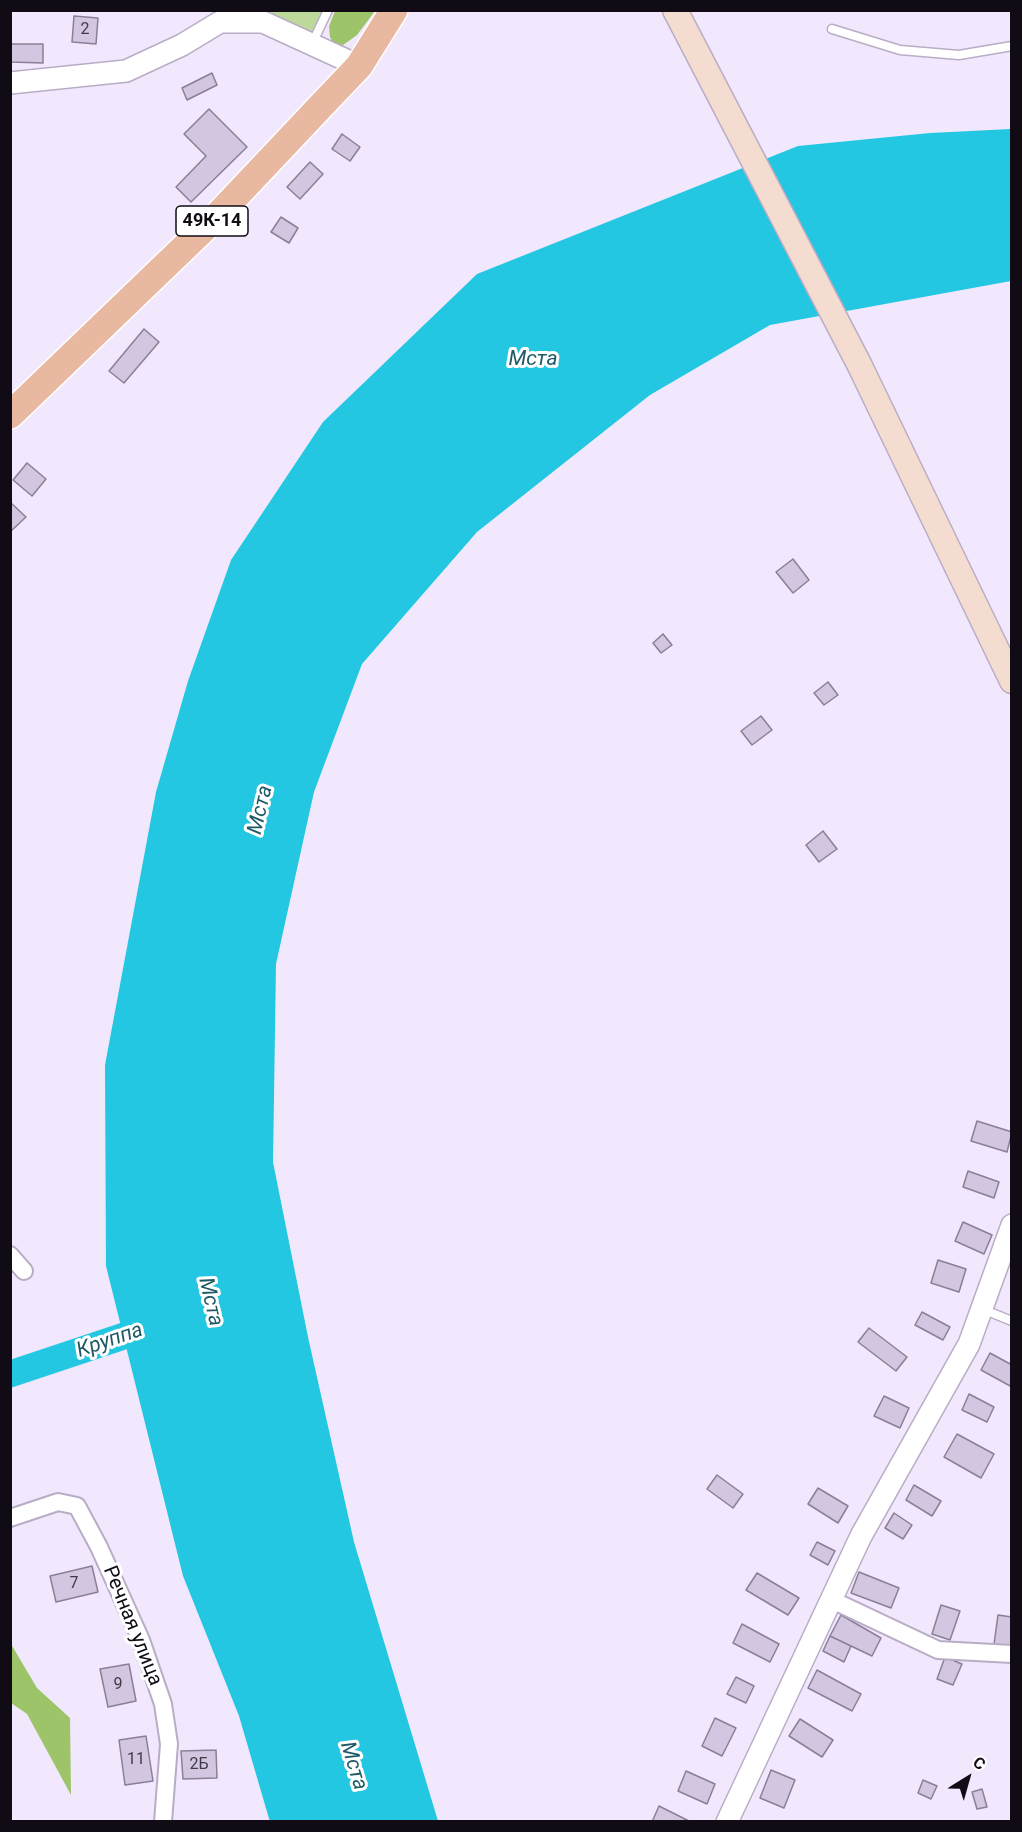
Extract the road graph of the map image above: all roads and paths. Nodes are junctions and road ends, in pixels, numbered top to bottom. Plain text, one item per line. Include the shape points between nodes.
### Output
1 (328, 10) edge
2 (394, 10) edge
3 (675, 10) edge
4 (261, 16) edge
5 (832, 29) dead end
6 (312, 44) junction
7 (1011, 46) edge
8 (359, 66) junction
9 (10, 83) edge
10 (10, 415) edge
11 (1011, 681) edge
12 (1011, 1224) edge
13 (10, 1255) edge
14 (24, 1271) dead end
15 (981, 1309) junction
16 (1011, 1321) edge
17 (10, 1518) edge
18 (832, 1600) junction
19 (1011, 1654) edge
20 (163, 1821) edge
21 (727, 1821) edge

1 - 6 lane
2 - 8 main road, 49К-14
3 - 11 main road via 859,364
4 - 6 street
4 - 9 street via 220,22 126,71
5 - 7 lane via 900,50 959,55
6 - 8 street
8 - 10 main road, 49К-14 via 218,215
12 - 15 street
13 - 14 street
15 - 16 lane
15 - 18 street via 969,1344 861,1536
17 - 20 street, Речная улица via 58,1502 77,1506 99,1547 141,1640 163,1704 169,1744
18 - 19 street via 938,1650
18 - 21 street

